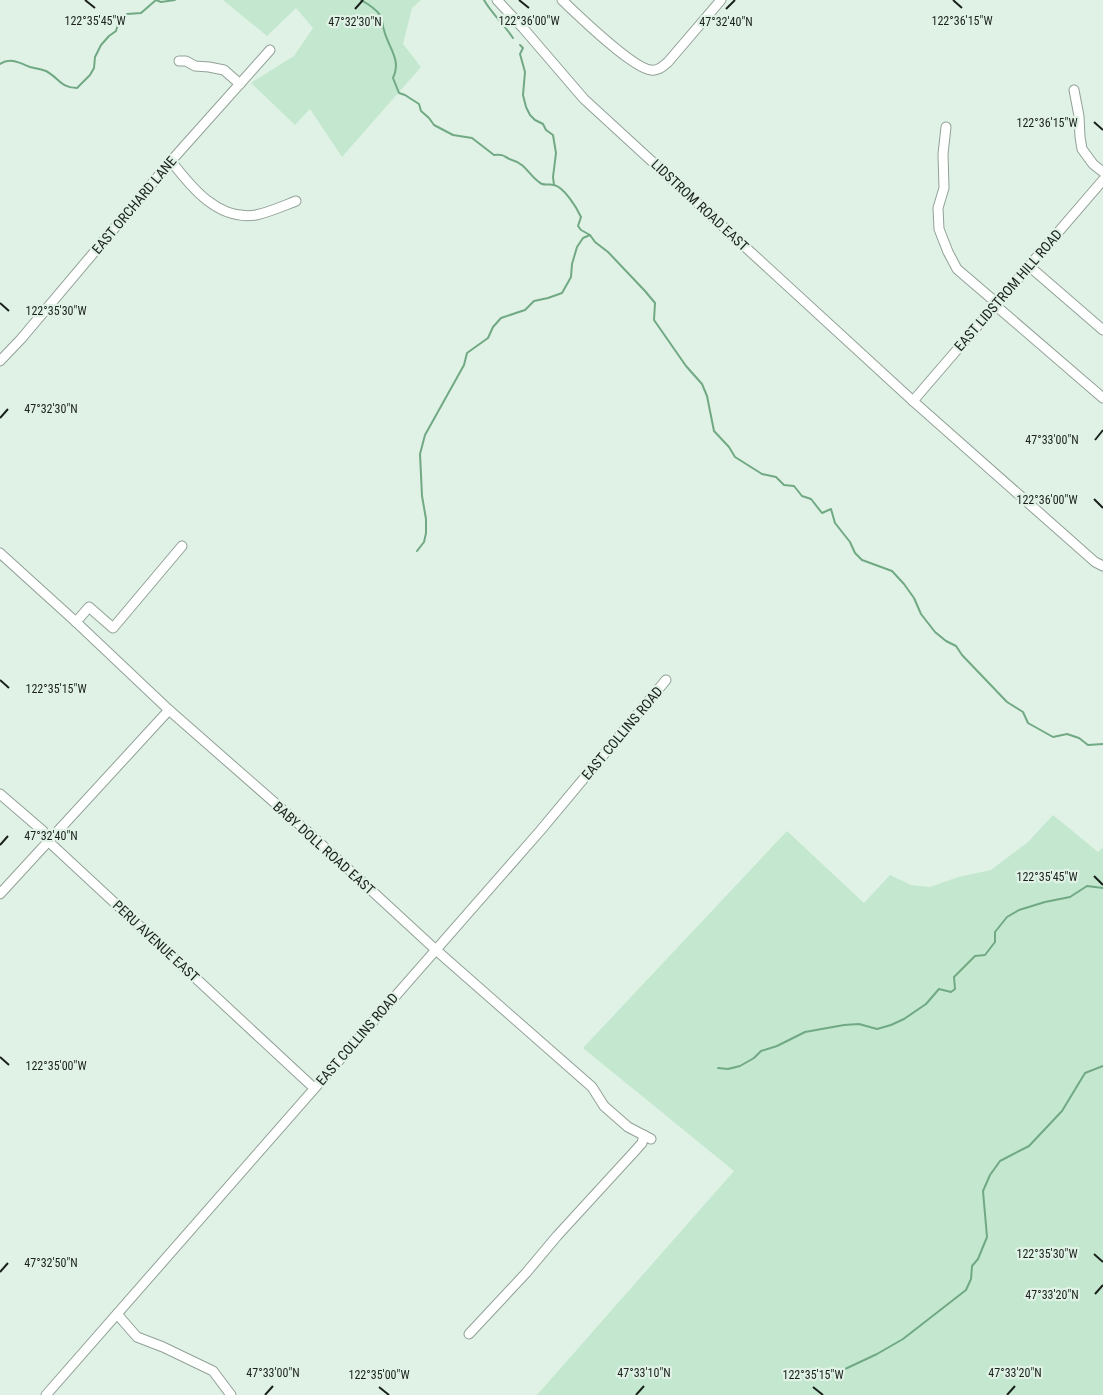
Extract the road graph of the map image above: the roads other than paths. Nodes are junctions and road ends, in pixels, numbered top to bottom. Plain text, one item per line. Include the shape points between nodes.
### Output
1 (497, 0) edge
2 (562, 0) edge
3 (721, 0) edge
4 (270, 50) dead end
5 (179, 61) dead end
6 (240, 84) junction
7 (1074, 90) dead end
8 (946, 127) dead end
9 (171, 161) junction
10 (1103, 172) edge
11 (1103, 180) edge
12 (296, 201) dead end
13 (1029, 266) junction
14 (996, 305) junction
15 (1103, 330) edge
16 (0, 361) edge
17 (1103, 398) edge
18 (914, 401) junction
19 (182, 546) dead end
20 (0, 553) edge
21 (1103, 566) edge
22 (76, 622) junction
23 (666, 680) dead end
24 (169, 710) junction
25 (0, 794) edge
26 (48, 841) junction
27 (0, 894) edge
28 (436, 950) junction
29 (314, 1088) junction
30 (117, 1314) junction
31 (470, 1334) dead end
32 (46, 1395) edge
33 (231, 1395) edge

1 - 18 street, LIDSTROM ROAD EAST via 584,99
2 - 3 street via 619,50 649,70 658,70 668,62
4 - 6 street, EAST ORCHARD LANE
5 - 6 street via 224,70
6 - 9 street, EAST ORCHARD LANE
7 - 10 street via 1082,149
8 - 14 street via 939,229 957,269
9 - 12 street via 186,182 200,194 218,208 236,215 267,212
9 - 16 street, EAST ORCHARD LANE
11 - 13 street, EAST LIDSTROM HILL ROAD
13 - 14 street, EAST LIDSTROM HILL ROAD
13 - 15 street
14 - 17 street
14 - 18 street, EAST LIDSTROM HILL ROAD
18 - 21 street, LIDSTROM ROAD EAST
19 - 22 street via 113,628 89,607
20 - 22 street, BABY DOLL ROAD EAST
22 - 24 street, BABY DOLL ROAD EAST
23 - 28 street, EAST COLLINS ROAD
24 - 26 street
24 - 28 street, BABY DOLL ROAD EAST
25 - 26 street, PERU AVENUE EAST via 43,831
26 - 27 street
26 - 29 street, PERU AVENUE EAST
28 - 29 street, EAST COLLINS ROAD
28 - 31 street, BABY DOLL ROAD EAST via 592,1087 604,1106 628,1127 648,1137
29 - 30 street, EAST COLLINS ROAD
30 - 32 street, EAST COLLINS ROAD
30 - 33 street via 138,1337 213,1371

